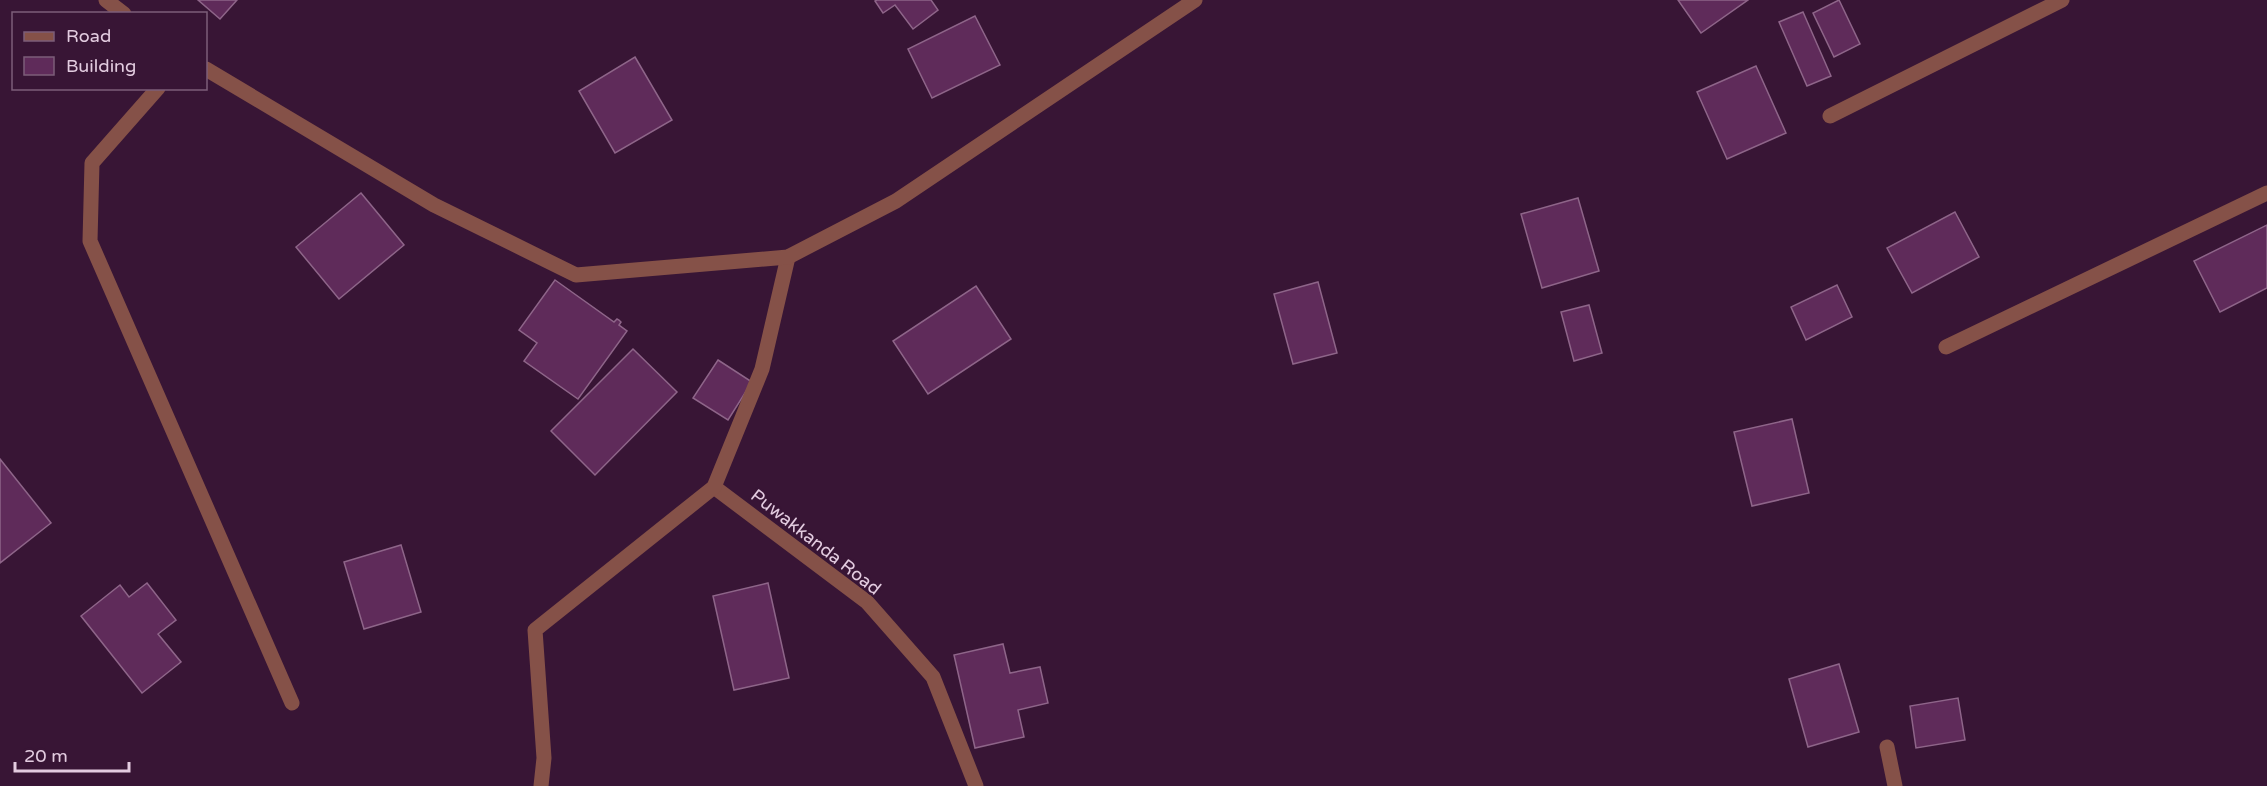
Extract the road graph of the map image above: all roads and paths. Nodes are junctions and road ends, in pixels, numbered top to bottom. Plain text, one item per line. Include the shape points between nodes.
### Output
1 (106, 0) edge
2 (1195, 0) edge
3 (2061, 0) edge
4 (121, 12) edge
5 (207, 70) edge
6 (156, 90) edge
7 (1830, 116) dead end
8 (2267, 193) edge
9 (788, 256) junction
10 (1946, 347) dead end
11 (714, 488) junction
12 (292, 703) dead end
13 (1887, 747) dead end
14 (541, 786) edge
15 (976, 786) edge
16 (1895, 786) edge

1 - 4 street
2 - 9 street via 896,201
3 - 7 street
5 - 9 street via 434,205 576,275
6 - 12 street via 92,162 90,241
8 - 10 street
9 - 11 street via 762,369
11 - 14 street via 535,630 543,759
11 - 15 street, Puwakkanda Road via 867,602 933,677
13 - 16 street

